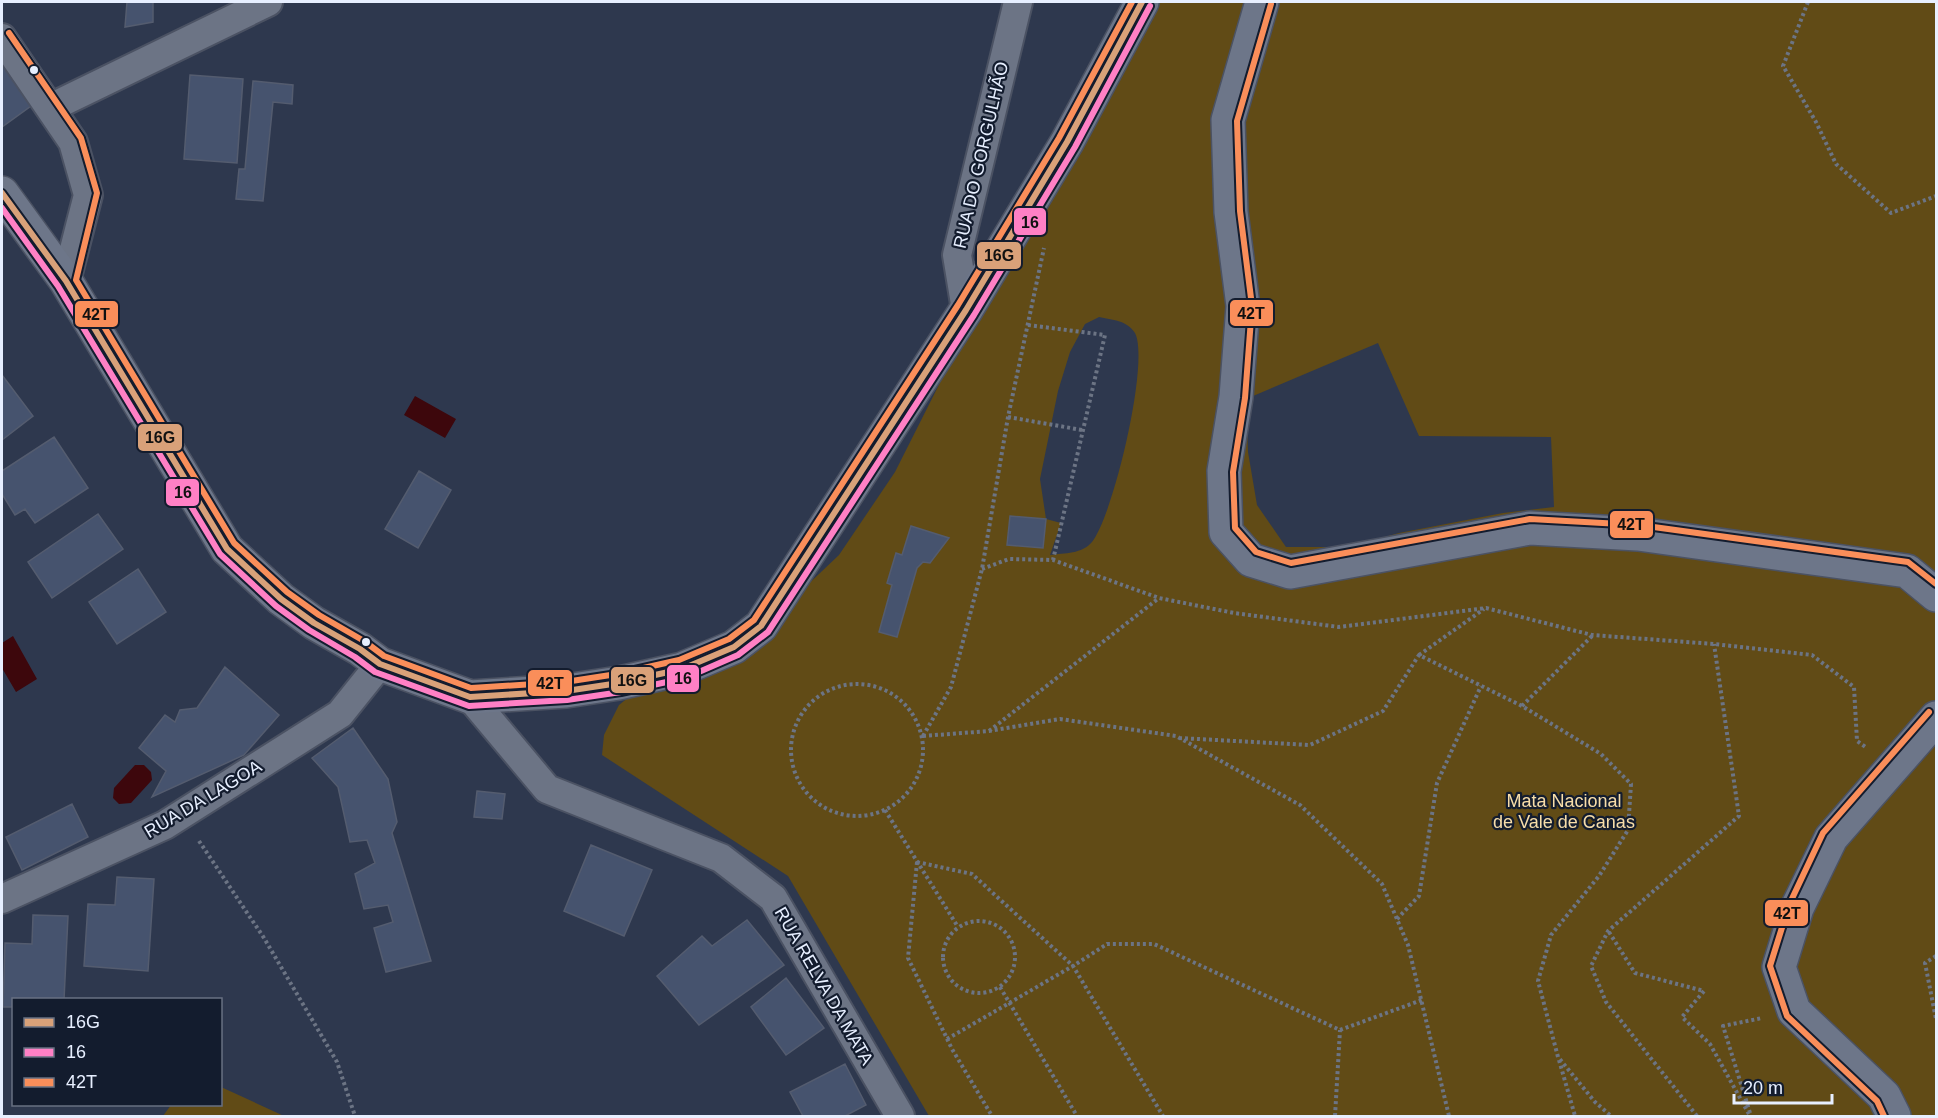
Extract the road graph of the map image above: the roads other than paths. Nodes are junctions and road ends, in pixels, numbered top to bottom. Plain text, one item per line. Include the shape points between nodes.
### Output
1 (268, 2) edge
2 (1018, 2) edge
3 (1142, 2) edge
4 (1262, 2) edge
5 (2, 38) edge
6 (50, 108) junction
7 (2, 193) edge
8 (66, 281) junction
9 (966, 310) junction
10 (1936, 595) edge
11 (380, 664) junction
12 (470, 697) junction
13 (1936, 718) edge
14 (2, 899) edge
15 (900, 1116) edge
16 (1894, 1116) edge

1 - 6 street
2 - 9 street, RUA DO GORGULHÃO via 957,255
3 - 9 street via 1068,142
4 - 10 street via 1228,120 1231,212 1243,306 1236,397 1224,471 1226,532 1251,560 1290,572 1530,528 1638,534 1907,571
5 - 6 street
6 - 8 street via 73,142 88,195
7 - 8 street
8 - 11 street via 227,549 281,599
9 - 12 street via 761,626 747,639 682,669 619,683 566,692
11 - 12 street
11 - 14 street, RUA DA LAGOA via 340,714 182,815
12 - 15 street, RUA RELVA DA MATA via 547,789 721,858 773,898
13 - 16 street via 1831,838 1797,908 1779,967 1794,1011 1884,1096

